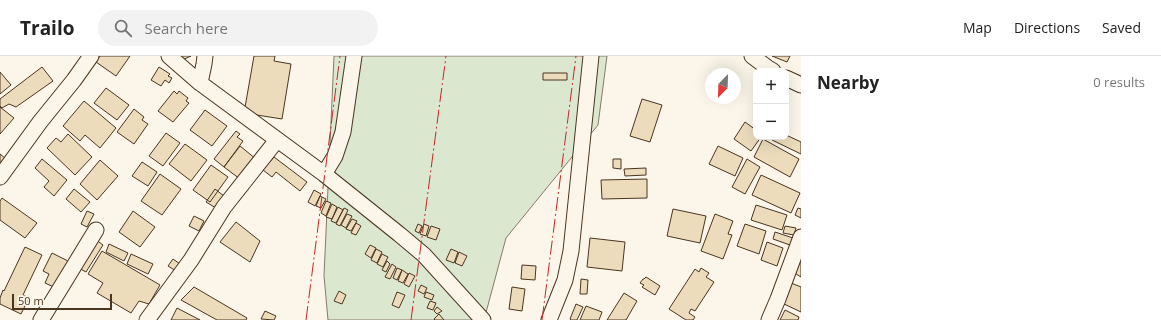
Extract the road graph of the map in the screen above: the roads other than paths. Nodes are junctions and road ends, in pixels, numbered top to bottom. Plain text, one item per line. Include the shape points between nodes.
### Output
1 (91, 56) edge
2 (169, 56) edge
3 (205, 56) edge
4 (354, 56) edge
5 (591, 56) edge
6 (752, 56) edge
7 (768, 68) edge
8 (789, 79) edge
9 (200, 83) junction
10 (801, 85) edge
11 (277, 140) junction
12 (324, 174) junction
13 (0, 177) edge
14 (96, 230) dead end
15 (801, 237) edge
16 (42, 320) edge
17 (147, 320) edge
18 (483, 320) edge
19 (549, 320) edge
20 (769, 320) edge

1 - 13 street
2 - 9 street
3 - 9 street
4 - 12 street via 343,132 335,156
5 - 19 street via 571,252 565,280
6 - 7 street
8 - 10 street
9 - 11 street
11 - 12 street
11 - 17 street via 224,207 191,260
12 - 18 street via 424,256
14 - 16 street
15 - 20 street

